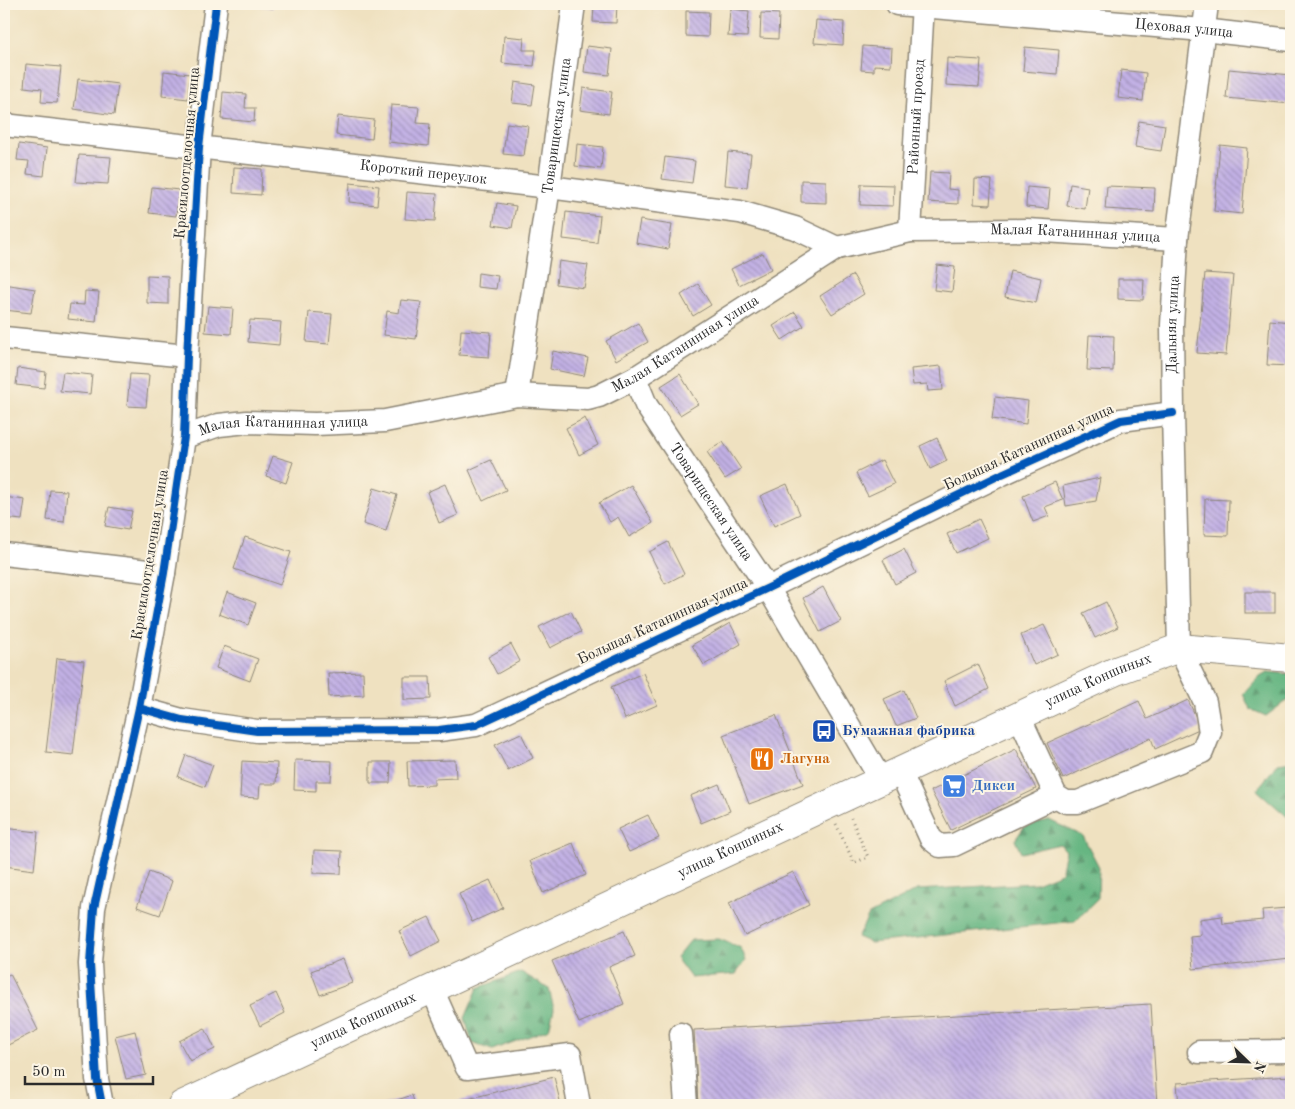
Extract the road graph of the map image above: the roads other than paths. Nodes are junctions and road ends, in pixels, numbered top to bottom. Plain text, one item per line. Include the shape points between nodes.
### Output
1 (216, 4) edge
2 (574, 4) edge
3 (897, 4) edge
4 (1206, 4) edge
5 (923, 5) edge
6 (1203, 30) junction
7 (1291, 40) edge
8 (4, 126) edge
9 (200, 147) junction
10 (549, 187) junction
11 (910, 231) junction
12 (1177, 239) junction
13 (837, 248) junction
14 (4, 338) edge
15 (187, 356) junction
16 (635, 378) junction
17 (517, 395) junction
18 (1173, 413) junction
19 (184, 437) junction
20 (4, 554) edge
21 (164, 573) junction
22 (768, 588) junction
23 (1180, 648) junction
24 (1291, 658) edge
25 (139, 708) junction
26 (1019, 716) junction
27 (891, 775) junction
28 (1056, 796) junction
29 (432, 989) junction
30 (681, 1034) dead end
31 (1291, 1051) edge
32 (1199, 1052) dead end
33 (102, 1105) edge
34 (182, 1105) edge
35 (579, 1105) edge
36 (686, 1105) edge

1 - 9 street, Красилоотделочная улица
2 - 10 street, Товарищеская улица
3 - 5 street, Цеховая улица
4 - 6 street, Дальняя улица
5 - 6 street, Цеховая улица
5 - 11 street, Районный проезд
6 - 7 street, Цеховая улица
6 - 12 street, Дальняя улица
8 - 9 street, Короткий переулок
9 - 10 street, Короткий переулок
9 - 15 street, Красилоотделочная улица
10 - 13 street, Короткий переулок via 740,212 795,228
10 - 17 street, Товарищеская улица
11 - 12 street, Малая Катанинная улица via 1027,230
11 - 13 street, Малая Катанинная улица
12 - 18 street, Дальняя улица via 1172,325
13 - 16 street, Малая Катанинная улица
14 - 15 street
15 - 19 street, Красилоотделочная улица
16 - 17 street, Малая Катанинная улица via 588,399
16 - 22 street, Товарищеская улица via 646,405
17 - 19 street, Малая Катанинная улица via 385,420 315,424 247,422 219,425
18 - 22 street, Большая Катанинная улица via 1121,420
18 - 23 street, Дальняя улица
19 - 21 street, Красилоотделочная улица
20 - 21 street, Красилоотделочная улица
21 - 25 street, Красилоотделочная улица
22 - 25 street, Большая Катанинная улица via 476,725 439,730 257,730 182,720
22 - 27 street, Товарищеская улица
23 - 24 main road, улица Коншиных
23 - 26 main road, улица Коншиных via 1116,671
23 - 28 street via 1205,702 1210,732 1202,752 1078,802 1066,802
25 - 33 street, Красилоотделочная улица via 94,908 90,964 97,1079
26 - 27 main road, улица Коншиных
26 - 28 street
27 - 28 street, Товарищеская улица via 931,839 940,846 954,845
27 - 29 main road, улица Коншиных
29 - 34 main road, улица Коншиных
29 - 35 street via 467,1068 570,1055
30 - 36 street
31 - 32 street

